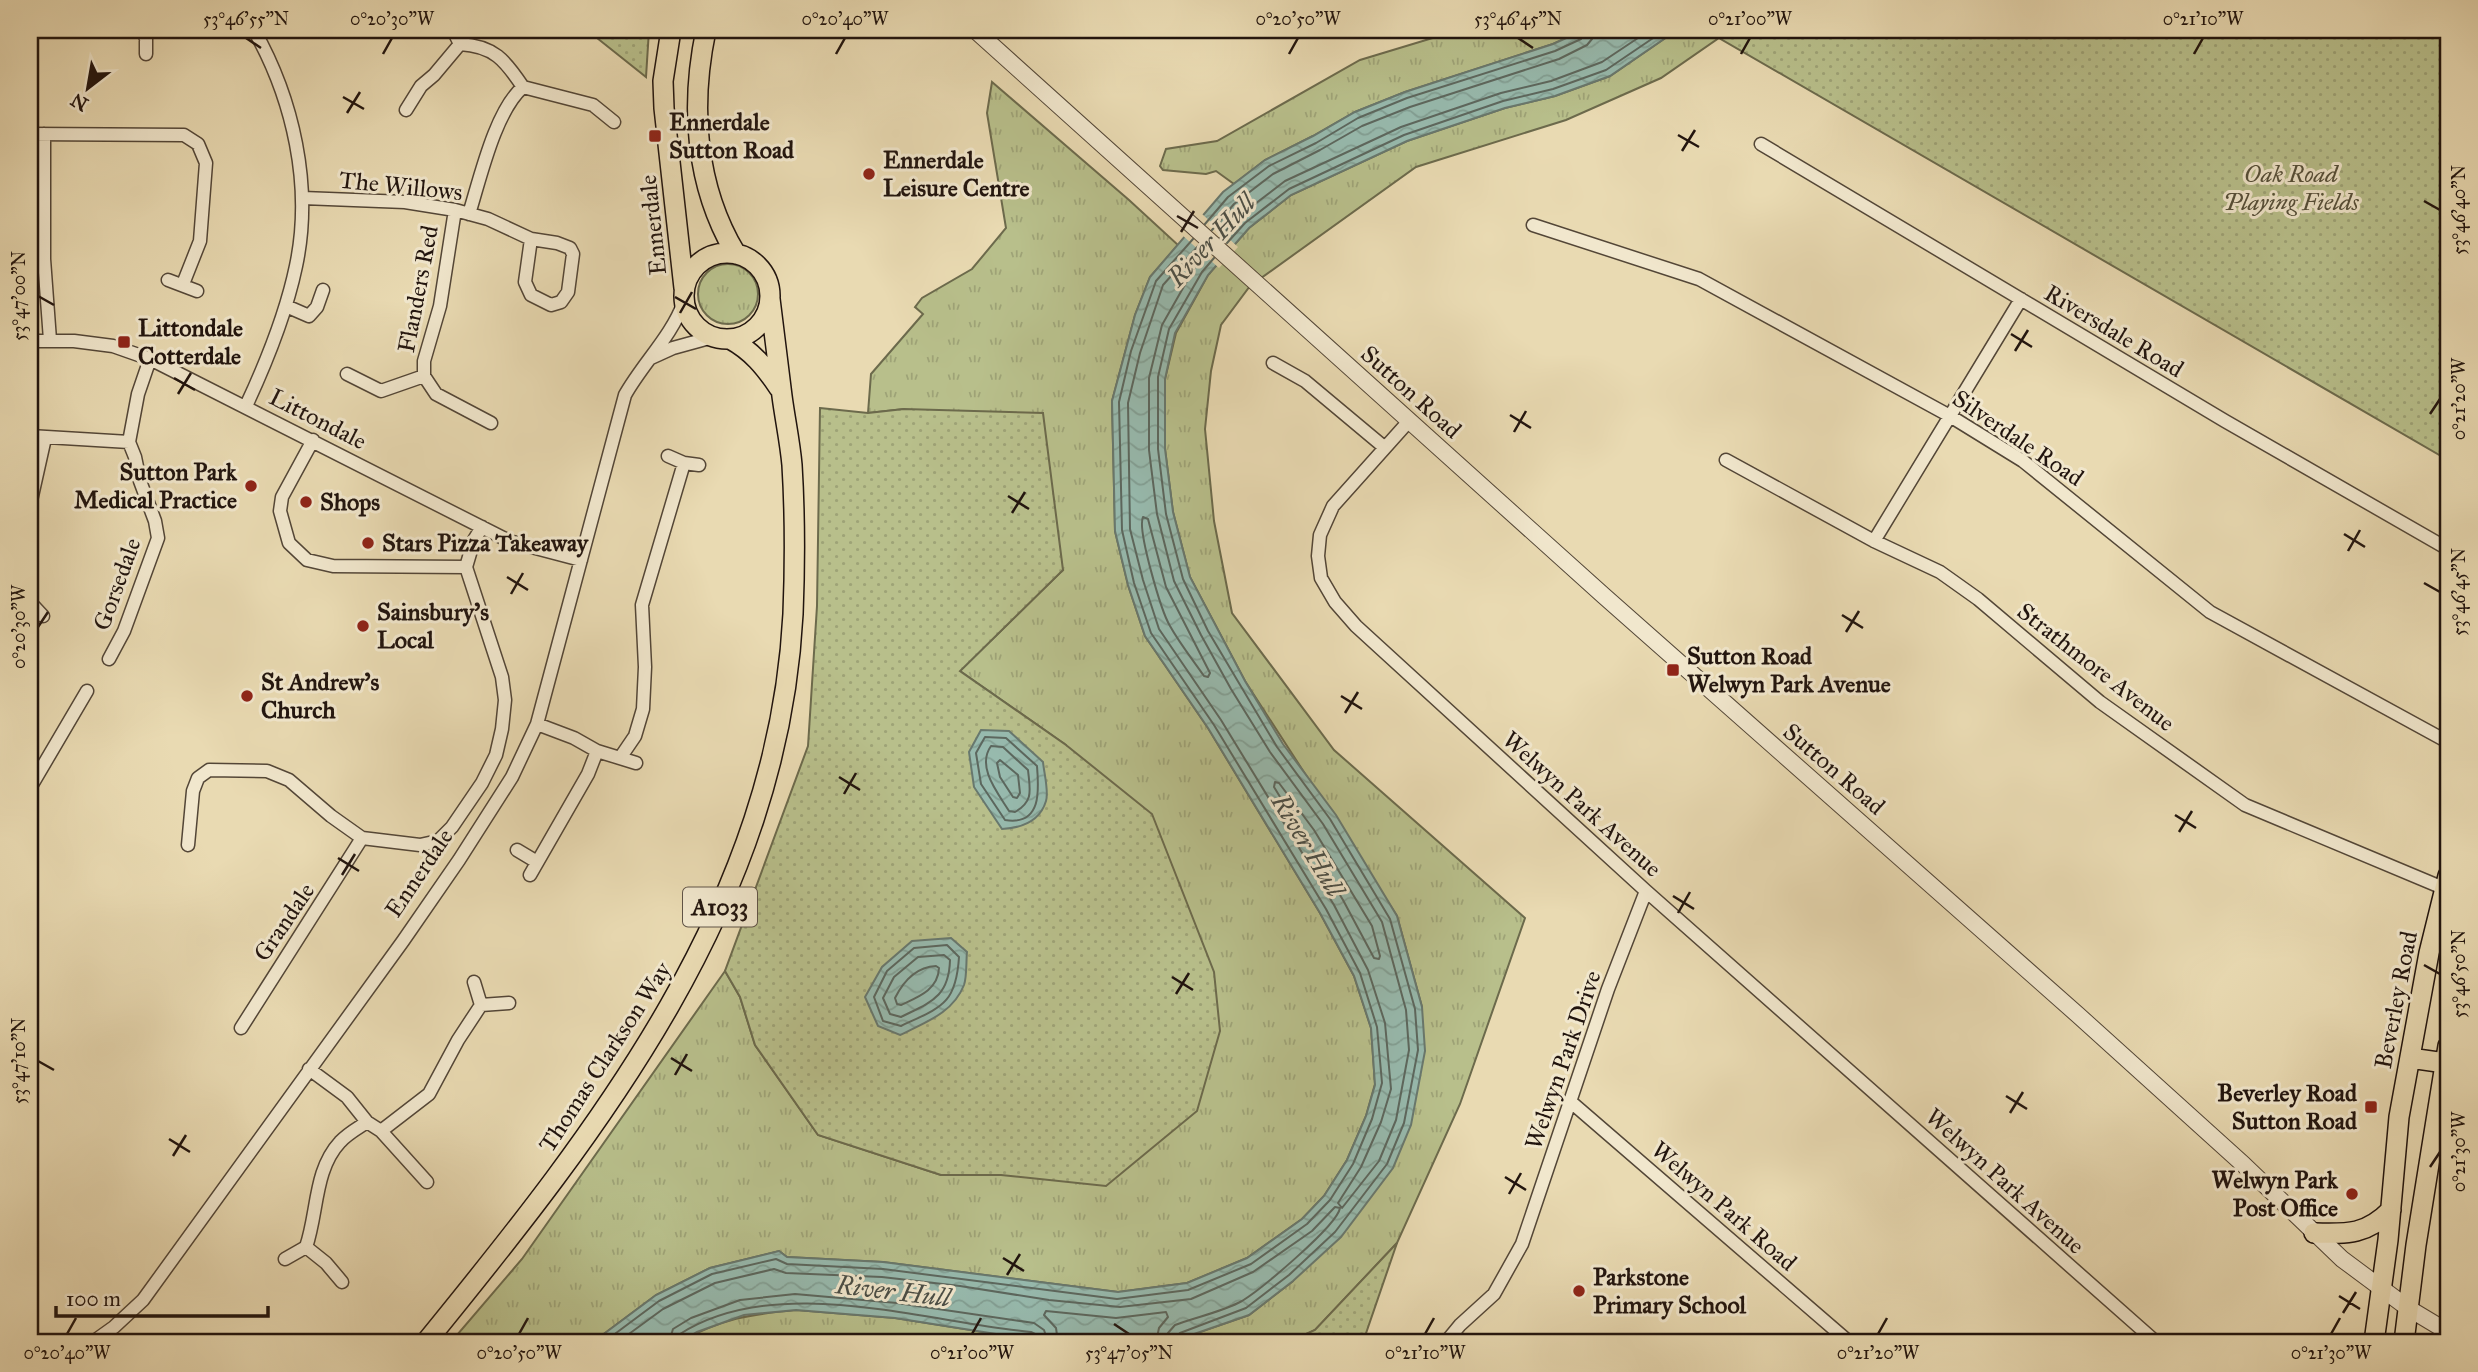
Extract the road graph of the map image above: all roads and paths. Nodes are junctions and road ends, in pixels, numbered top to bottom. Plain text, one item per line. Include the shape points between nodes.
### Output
1 (143, 30) edge
2 (254, 30) edge
3 (453, 30) edge
4 (671, 30) edge
5 (706, 30) edge
6 (975, 30) edge
7 (460, 44) junction
8 (146, 54) dead end
9 (523, 88) junction
10 (406, 110) dead end
11 (614, 122) dead end
12 (30, 134) edge
13 (44, 134) junction
14 (1761, 144) dead end
15 (303, 198) junction
16 (455, 210) junction
17 (469, 214) junction
18 (1533, 225) dead end
19 (531, 239) junction
20 (736, 254) junction
21 (44, 259) junction
22 (30, 260) edge
23 (168, 280) dead end
24 (183, 284) junction
25 (323, 290) dead end
26 (197, 291) dead end
27 (684, 295) junction
28 (770, 299) junction
29 (2021, 299) junction
30 (286, 306) junction
31 (722, 338) junction
32 (50, 340) junction
33 (30, 341) edge
34 (150, 359) junction
35 (650, 359) junction
36 (1273, 363) dead end
37 (347, 374) dead end
38 (424, 376) junction
39 (781, 391) junction
40 (246, 406) junction
41 (1950, 416) junction
42 (1409, 421) junction
43 (491, 423) dead end
44 (30, 436) edge
45 (46, 438) junction
46 (313, 440) junction
47 (129, 442) junction
48 (1384, 447) junction
49 (667, 456) dead end
50 (1726, 460) dead end
51 (684, 463) junction
52 (699, 465) dead end
53 (30, 505) edge
54 (482, 527) junction
55 (1874, 541) junction
56 (2448, 549) edge
57 (581, 560) junction
58 (466, 567) junction
59 (30, 602) edge
60 (43, 616) dead end
61 (109, 659) dead end
62 (87, 691) dead end
63 (537, 724) junction
64 (2448, 741) edge
65 (597, 751) junction
66 (620, 758) junction
67 (636, 763) dead end
68 (30, 788) edge
69 (362, 838) junction
70 (188, 845) dead end
71 (517, 850) dead end
72 (537, 862) junction
73 (530, 875) dead end
74 (2447, 885) edge
75 (1646, 891) junction
76 (474, 982) dead end
77 (509, 1003) dead end
78 (481, 1005) junction
79 (241, 1028) dead end
80 (2447, 1054) edge
81 (2410, 1058) junction
82 (309, 1069) junction
83 (1571, 1102) junction
84 (367, 1122) junction
85 (381, 1131) junction
86 (427, 1182) dead end
87 (2391, 1210) junction
88 (2314, 1233) junction
89 (306, 1247) junction
90 (285, 1259) dead end
91 (342, 1282) dead end
92 (2381, 1289) junction
93 (2408, 1308) junction
94 (2448, 1332) edge
95 (93, 1342) edge
96 (426, 1342) edge
97 (1446, 1342) edge
98 (1849, 1342) edge
99 (2156, 1342) edge
100 (2374, 1342) edge
101 (2404, 1342) edge

1 - 8 street
2 - 15 street via 271,59 294,129
3 - 7 street
4 - 27 main road, Ennerdale via 664,108
5 - 20 main road via 696,103 701,155 711,202
6 - 42 street, Sutton Road
7 - 9 street via 478,45 507,62
7 - 10 street via 421,86
9 - 11 street via 593,105
9 - 17 street via 512,97 499,125
12 - 13 street
13 - 21 street
13 - 24 street via 184,135 198,144 206,163 200,241
14 - 29 street, Riversdale Road
15 - 16 street, The Willows via 405,202
15 - 30 street via 297,264
16 - 17 street, The Willows
16 - 38 street, Flanders Red
17 - 19 street, The Willows
18 - 41 street, Silverdale Road via 1699,279
19 - 19 street, The Willows via 557,243 573,254 568,292 561,302 551,305 531,295 525,282
20 - 27 main road via 722,253 697,265
20 - 28 main road via 761,269
21 - 22 street
21 - 32 street
23 - 24 street
24 - 26 street
25 - 30 street via 309,316
27 - 31 main road via 694,323
27 - 35 street, Ennerdale via 674,325
28 - 31 main road via 762,322 753,331
28 - 39 main road, A1033
29 - 41 street
29 - 56 street, Riversdale Road
30 - 40 street
31 - 35 street via 673,348
31 - 39 main road, A1033 via 747,349
32 - 33 street, Littondale
32 - 34 street, Littondale via 113,346
34 - 40 street, Littondale
34 - 47 street, Gorsedale
35 - 57 street, Ennerdale via 625,395
36 - 48 street via 1305,381
37 - 38 street, Flanders Red via 381,391
38 - 43 street, Flanders Red via 436,394
39 - 96 main road, Thomas Clarkson Way / A1033 via 794,525 789,651 765,782 738,865 684,984 623,1082 531,1211
40 - 46 street, Littondale
41 - 55 street
41 - 64 street, Silverdale Road via 2023,461 2210,612
42 - 48 street, Welwyn Park Avenue
42 - 88 street, Sutton Road via 2078,1015
44 - 45 street
45 - 47 street
45 - 53 street
46 - 54 street, Littondale
46 - 58 street via 282,498 280,511 289,543 307,561 333,566
47 - 61 street, Gorsedale via 158,538
48 - 75 street, Welwyn Park Avenue via 1333,506 1320,534 1321,578 1335,602
49 - 51 street
50 - 55 street, Strathmore Avenue
51 - 52 street
51 - 66 street via 642,605 643,709 635,736
54 - 57 street, Littondale via 509,541
54 - 58 street
55 - 74 street, Strathmore Avenue via 1940,572 1978,598 2100,702 2245,805
57 - 63 street, Ennerdale
58 - 69 street via 502,677 504,710 495,755 482,782 438,841 420,845
59 - 60 street
62 - 68 street
63 - 65 street
63 - 82 street, Ennerdale via 512,777 459,860
65 - 66 street
65 - 72 street
66 - 67 street
69 - 70 street via 289,780 267,771 209,770 198,778 193,791
69 - 79 street, Grandale
71 - 72 street
72 - 73 street
74 - 81 main road, Beverley Road
75 - 83 street, Welwyn Park Drive
75 - 99 street, Welwyn Park Avenue
76 - 78 street
77 - 78 street
78 - 85 street via 429,1094
80 - 81 main road
80 - 93 main road
81 - 87 main road, Beverley Road via 2399,1117
82 - 84 street via 346,1097
82 - 95 street, Ennerdale via 143,1300
83 - 97 street, Welwyn Park Drive via 1522,1244 1494,1294
83 - 98 street, Welwyn Park Road
84 - 85 street
84 - 89 street via 340,1142 322,1170
85 - 86 street
87 - 88 main road via 2348,1234
87 - 92 main road, Beverley Road
88 - 92 street, Sutton Road
89 - 90 street
89 - 91 street
92 - 93 street, Sutton Road
92 - 100 main road, Beverley Road
93 - 94 street, Sutton Road
93 - 101 main road

